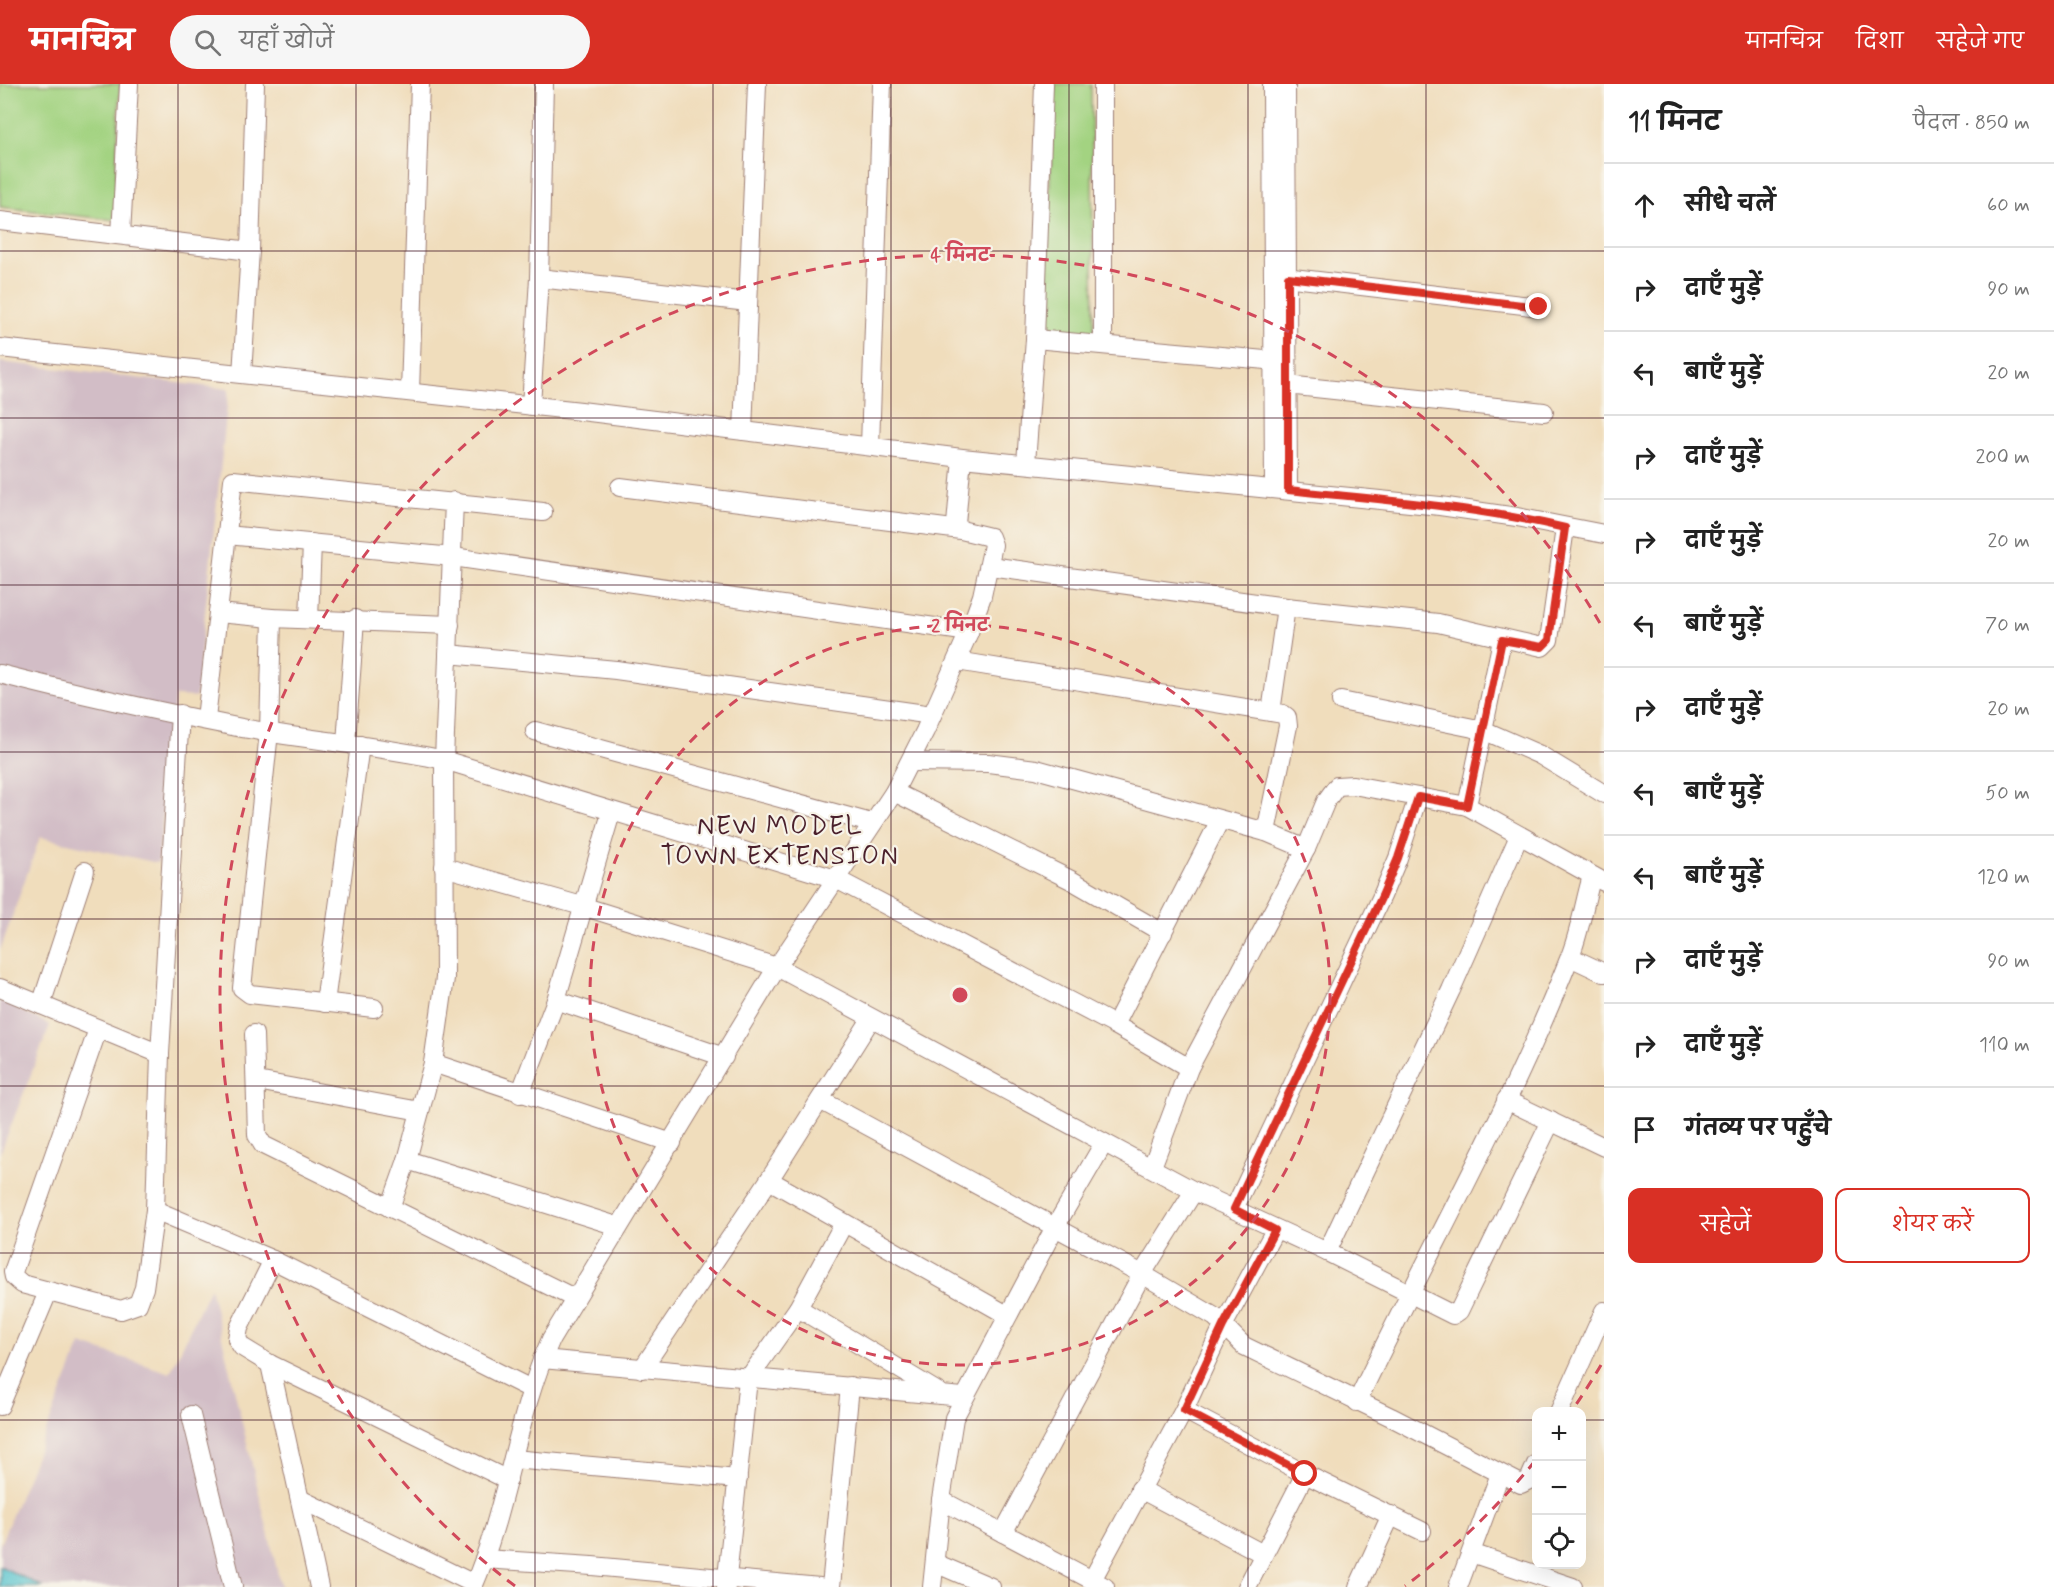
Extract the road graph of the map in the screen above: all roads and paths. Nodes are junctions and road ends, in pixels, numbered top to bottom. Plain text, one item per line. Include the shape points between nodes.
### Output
1 (129, 84) edge
2 (255, 84) edge
3 (420, 84) edge
4 (544, 84) edge
5 (757, 84) edge
6 (882, 84) edge
7 (1044, 84) edge
8 (1103, 84) edge
9 (1272, 84) edge
10 (1286, 84) edge
11 (0, 221) edge
12 (121, 235) junction
13 (250, 251) junction
14 (1281, 276) junction
15 (539, 278) junction
16 (748, 302) junction
17 (1539, 307) dead end
18 (1035, 339) junction
19 (1102, 345) junction
20 (0, 348) edge
21 (1282, 362) junction
22 (242, 374) junction
23 (1281, 384) junction
24 (410, 392) junction
25 (531, 406) junction
26 (1544, 412) dead end
27 (743, 431) junction
28 (870, 446) junction
29 (962, 458) junction
30 (1026, 464) junction
31 (620, 488) dead end
32 (1281, 489) junction
33 (454, 501) junction
34 (543, 512) dead end
35 (1565, 528) junction
36 (961, 530) junction
37 (1604, 534) edge
38 (227, 535) junction
39 (312, 543) junction
40 (453, 556) junction
41 (990, 566) junction
42 (1286, 607) junction
43 (218, 613) junction
44 (272, 618) junction
45 (309, 619) junction
46 (355, 619) junction
47 (450, 625) junction
48 (969, 632) junction
49 (1502, 640) junction
50 (448, 654) junction
51 (957, 660) junction
52 (0, 674) edge
53 (1341, 701) dead end
54 (1271, 712) junction
55 (180, 714) junction
56 (932, 715) junction
57 (206, 719) junction
58 (1483, 730) junction
59 (535, 731) dead end
60 (269, 732) junction
61 (353, 744) junction
62 (444, 760) junction
63 (910, 762) junction
64 (894, 792) junction
65 (1604, 794) edge
66 (1418, 797) junction
67 (1467, 806) junction
68 (611, 813) junction
69 (1220, 820) junction
70 (871, 823) junction
71 (1266, 832) junction
72 (1519, 836) junction
73 (1306, 849) junction
74 (444, 867) junction
75 (85, 871) dead end
76 (836, 879) junction
77 (1598, 879) edge
78 (582, 906) junction
79 (1163, 933) junction
80 (1570, 957) junction
81 (777, 967) junction
82 (1604, 973) edge
83 (0, 988) edge
84 (556, 999) junction
85 (325, 1002) junction
86 (41, 1005) junction
87 (374, 1008) dead end
88 (871, 1019) junction
89 (1115, 1025) junction
90 (98, 1029) junction
91 (254, 1034) dead end
92 (160, 1054) junction
93 (724, 1057) junction
94 (433, 1063) junction
95 (1189, 1068) junction
96 (256, 1081) junction
97 (520, 1094) junction
98 (820, 1100) junction
99 (1506, 1100) junction
100 (420, 1111) junction
101 (1551, 1121) junction
102 (672, 1143) junction
103 (1104, 1143) junction
104 (1604, 1147) edge
105 (407, 1160) junction
106 (1152, 1167) junction
107 (769, 1180) junction
108 (1194, 1191) junction
109 (390, 1208) junction
110 (1234, 1209) junction
111 (155, 1210) junction
112 (844, 1223) junction
113 (617, 1226) junction
114 (1055, 1227) junction
115 (1275, 1230) junction
116 (1327, 1252) junction
117 (273, 1260) junction
118 (1142, 1274) junction
119 (48, 1292) junction
120 (1409, 1292) junction
121 (574, 1298) junction
122 (798, 1308) junction
123 (1604, 1311) edge
124 (1007, 1315) junction
125 (1223, 1326) junction
126 (542, 1359) junction
127 (270, 1364) junction
128 (642, 1369) junction
129 (6, 1375) edge
130 (748, 1379) junction
131 (850, 1386) junction
132 (531, 1389) junction
133 (942, 1395) junction
134 (963, 1397) junction
135 (1357, 1402) junction
136 (0, 1406) edge
137 (1561, 1407) edge
138 (1184, 1410) junction
139 (191, 1415) dead end
140 (513, 1459) junction
141 (1305, 1474) junction
142 (1500, 1474) junction
143 (1532, 1475) edge
144 (738, 1479) junction
145 (508, 1480) junction
146 (1140, 1489) junction
147 (300, 1499) junction
148 (941, 1500) junction
149 (1390, 1515) junction
150 (1422, 1531) dead end
151 (1004, 1533) junction
152 (1471, 1553) junction
153 (1263, 1554) junction
154 (484, 1559) junction
155 (935, 1563) junction
156 (972, 1582) edge
157 (727, 1583) edge
158 (1098, 1584) edge
159 (473, 1586) edge
160 (233, 1587) edge
161 (319, 1587) edge
162 (820, 1587) edge
163 (831, 1587) edge
164 (932, 1587) edge
165 (991, 1587) edge
166 (1247, 1587) edge
167 (1358, 1587) edge
168 (1458, 1587) edge
169 (1573, 1587) edge

1 - 12 street
2 - 13 street
3 - 24 street
4 - 15 street
5 - 16 street
6 - 28 street
7 - 18 street
8 - 19 street
9 - 14 street
10 - 14 street
11 - 12 street
12 - 13 street
13 - 22 street
14 - 17 street
14 - 21 street
15 - 16 street
15 - 25 street
16 - 27 street
18 - 19 street
18 - 30 street
19 - 21 street
20 - 22 street
21 - 23 street
22 - 24 street
23 - 26 street
23 - 32 street
24 - 25 street
25 - 27 street
27 - 28 street
28 - 29 street
29 - 30 street
29 - 36 street via 957,524
30 - 32 street
31 - 36 street
32 - 35 street via 1517,516
33 - 34 street
33 - 38 street via 233,480
33 - 40 street
35 - 37 street
35 - 49 street via 1548,643 1539,647
36 - 41 street via 993,540
38 - 39 street
38 - 43 street
39 - 40 street
39 - 45 street
40 - 47 street
40 - 48 street
41 - 42 street
41 - 48 street
42 - 49 street via 1438,623
42 - 54 street
43 - 44 street
43 - 57 street
44 - 45 street
44 - 60 street
45 - 46 street
46 - 47 street
46 - 61 street
47 - 50 street
48 - 51 street
49 - 58 street
50 - 56 street via 616,670
50 - 62 street
51 - 54 street
51 - 56 street
52 - 55 street
53 - 58 street
54 - 71 street via 1287,717 1288,726
55 - 57 street
55 - 92 street
56 - 63 street
57 - 60 street
58 - 65 street via 1540,755
58 - 67 street
59 - 70 street
60 - 61 street
60 - 85 street via 242,988 250,994
61 - 62 street
61 - 85 street
62 - 68 street
62 - 74 street
63 - 64 street
63 - 69 street via 988,763 1036,769
64 - 70 street
64 - 79 street via 1071,880
66 - 67 street
66 - 73 street via 1353,785 1337,786 1326,801
66 - 110 street via 1382,896
67 - 72 street
68 - 76 street
68 - 78 street
69 - 71 street
69 - 79 street
70 - 76 street
71 - 73 street
72 - 77 street
72 - 116 street
73 - 95 street
74 - 78 street
74 - 94 street via 445,978
75 - 86 street
76 - 81 street
76 - 89 street
77 - 80 street
78 - 81 street
78 - 84 street
79 - 89 street
80 - 82 street
80 - 99 street
81 - 88 street
81 - 93 street
83 - 86 street
84 - 93 street
84 - 97 street
85 - 87 street
86 - 90 street
88 - 98 street
88 - 103 street
89 - 95 street
90 - 92 street
90 - 119 street via 13,1272 17,1281
91 - 96 street
92 - 111 street
93 - 102 street
94 - 97 street
94 - 100 street
95 - 106 street
96 - 100 street
96 - 109 street via 260,1142
97 - 102 street
98 - 107 street
98 - 114 street
99 - 101 street
99 - 120 street
100 - 105 street
101 - 104 street
101 - 120 street via 1457,1314 1449,1314
102 - 113 street
103 - 106 street
103 - 114 street
105 - 109 street
105 - 113 street
106 - 108 street
107 - 112 street
107 - 128 street
108 - 110 street
108 - 118 street
109 - 121 street
110 - 115 street
111 - 117 street
111 - 119 street via 144,1288 138,1304 122,1310
112 - 122 street
112 - 124 street
113 - 121 street
114 - 118 street
114 - 124 street
115 - 116 street
115 - 125 street
116 - 120 street
117 - 127 street via 237,1334 242,1347
117 - 132 street
118 - 125 street via 1206,1311
118 - 151 street
119 - 129 street
120 - 135 street
121 - 126 street
122 - 130 street
122 - 133 street
123 - 137 street
124 - 134 street
125 - 135 street via 1244,1346
125 - 138 street
126 - 128 street
126 - 132 street
127 - 145 street
127 - 147 street
128 - 130 street
129 - 136 street
130 - 131 street
130 - 144 street
131 - 133 street
131 - 163 street
132 - 140 street
133 - 134 street
134 - 148 street via 950,1436
135 - 142 street
138 - 141 street
138 - 146 street
139 - 160 street
140 - 144 street
140 - 145 street
141 - 149 street
141 - 153 street
142 - 143 street via 1521,1484
142 - 152 street
144 - 157 street
145 - 154 street
146 - 153 street
146 - 158 street
147 - 159 street
147 - 161 street
148 - 151 street
148 - 155 street
149 - 150 street
149 - 167 street
151 - 158 street
152 - 168 street
152 - 169 street
153 - 166 street
154 - 157 street
154 - 159 street
155 - 156 street
155 - 164 street
156 - 165 street
157 - 162 street

